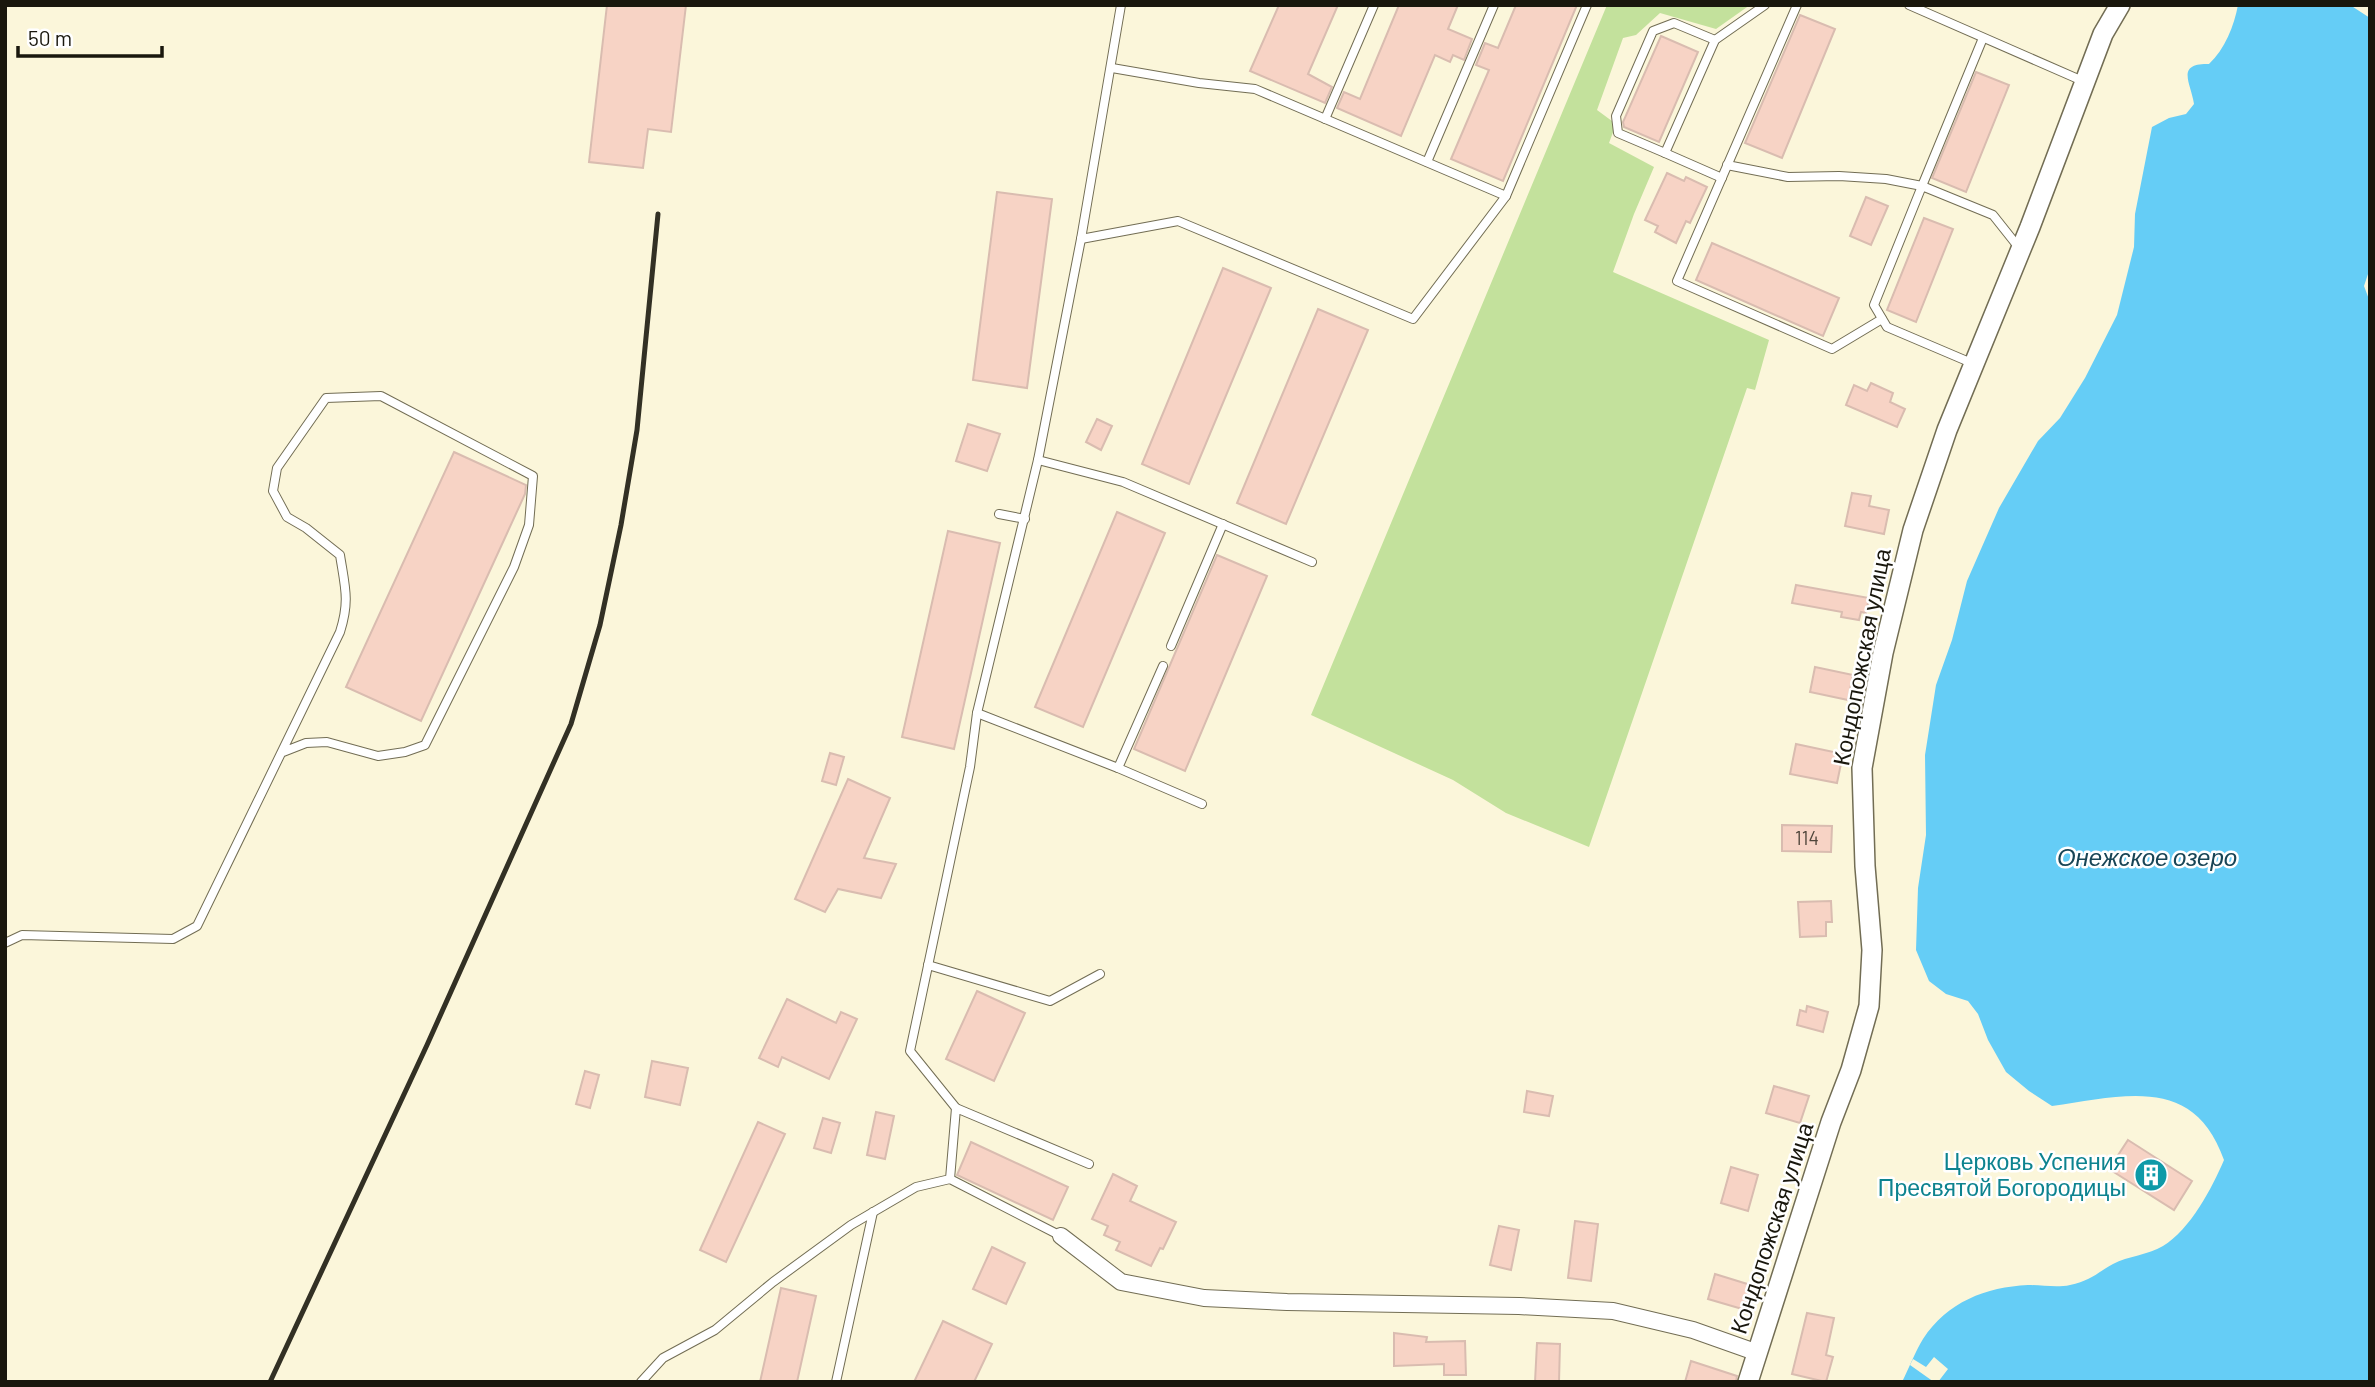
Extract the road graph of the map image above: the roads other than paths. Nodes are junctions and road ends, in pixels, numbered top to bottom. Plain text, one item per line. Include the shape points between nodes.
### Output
1 (1121, 5) edge
2 (1374, 5) edge
3 (1493, 5) edge
4 (1587, 5) edge
5 (1765, 5) edge
6 (1797, 5) edge
7 (1909, 5) edge
8 (2120, 5) edge
9 (1983, 38) junction
10 (1714, 40) junction
11 (1112, 68) junction
12 (2085, 82) junction
13 (1325, 119) junction
14 (1665, 153) junction
15 (1427, 162) junction
16 (1727, 165) junction
17 (1722, 178) junction
18 (1923, 186) junction
19 (1506, 196) junction
20 (1081, 239) junction
21 (2021, 250) junction
22 (1882, 319) junction
23 (1974, 364) junction
24 (1038, 460) junction
25 (999, 514) dead end
26 (1025, 519) junction
27 (1223, 524) junction
28 (1312, 562) dead end
29 (1171, 646) dead end
30 (1163, 666) dead end
31 (977, 713) junction
32 (283, 752) junction
33 (1118, 768) junction
34 (1202, 804) dead end
35 (5, 943) edge
36 (928, 965) junction
37 (1100, 974) dead end
38 (956, 1108) junction
39 (1089, 1164) dead end
40 (950, 1179) junction
41 (873, 1212) junction
42 (1061, 1236) joint
43 (1758, 1353) junction
44 (641, 1382) edge
45 (836, 1382) edge
46 (1748, 1382) edge

1 - 11 lane
2 - 13 lane
3 - 15 lane
4 - 19 lane
5 - 10 lane
6 - 16 lane
7 - 9 lane
8 - 12 street, Кондопожская улица
9 - 12 lane
9 - 18 lane
10 - 14 lane
10 - 14 lane via 1674,23 1653,31 1616,116 1618,133
11 - 13 lane via 1255,89
11 - 20 lane
12 - 21 street, Кондопожская улица
13 - 15 lane
14 - 17 lane
15 - 19 lane
16 - 17 lane
16 - 18 lane via 1788,177 1874,178
17 - 22 lane via 1677,281 1832,349
18 - 21 lane via 1993,215
18 - 22 lane via 1874,306
19 - 20 lane via 1413,319 1178,221
20 - 24 lane
21 - 23 street, Кондопожская улица
22 - 23 lane via 1887,327
23 - 43 street, Кондопожская улица via 1913,530 1883,653 1862,768 1872,950 1869,1006
24 - 26 lane
24 - 27 lane via 1123,482
25 - 26 lane
26 - 31 lane
27 - 28 lane
27 - 29 lane
30 - 33 lane
31 - 33 lane
31 - 36 lane
32 - 32 lane via 327,741 378,755 425,745 514,567 529,525 533,476 381,396 326,398 277,468 273,491 287,517 340,555 347,603 340,632
32 - 35 lane via 197,926 173,939 22,935
33 - 34 lane
36 - 37 lane via 1050,1001
36 - 38 lane via 911,1051
38 - 39 lane
38 - 40 lane
40 - 41 lane via 916,1187
40 - 42 lane
41 - 44 lane via 715,1329 663,1358
41 - 45 lane
42 - 43 street via 1121,1282 1204,1298 1613,1311 1693,1330
43 - 46 street, Кондопожская улица

